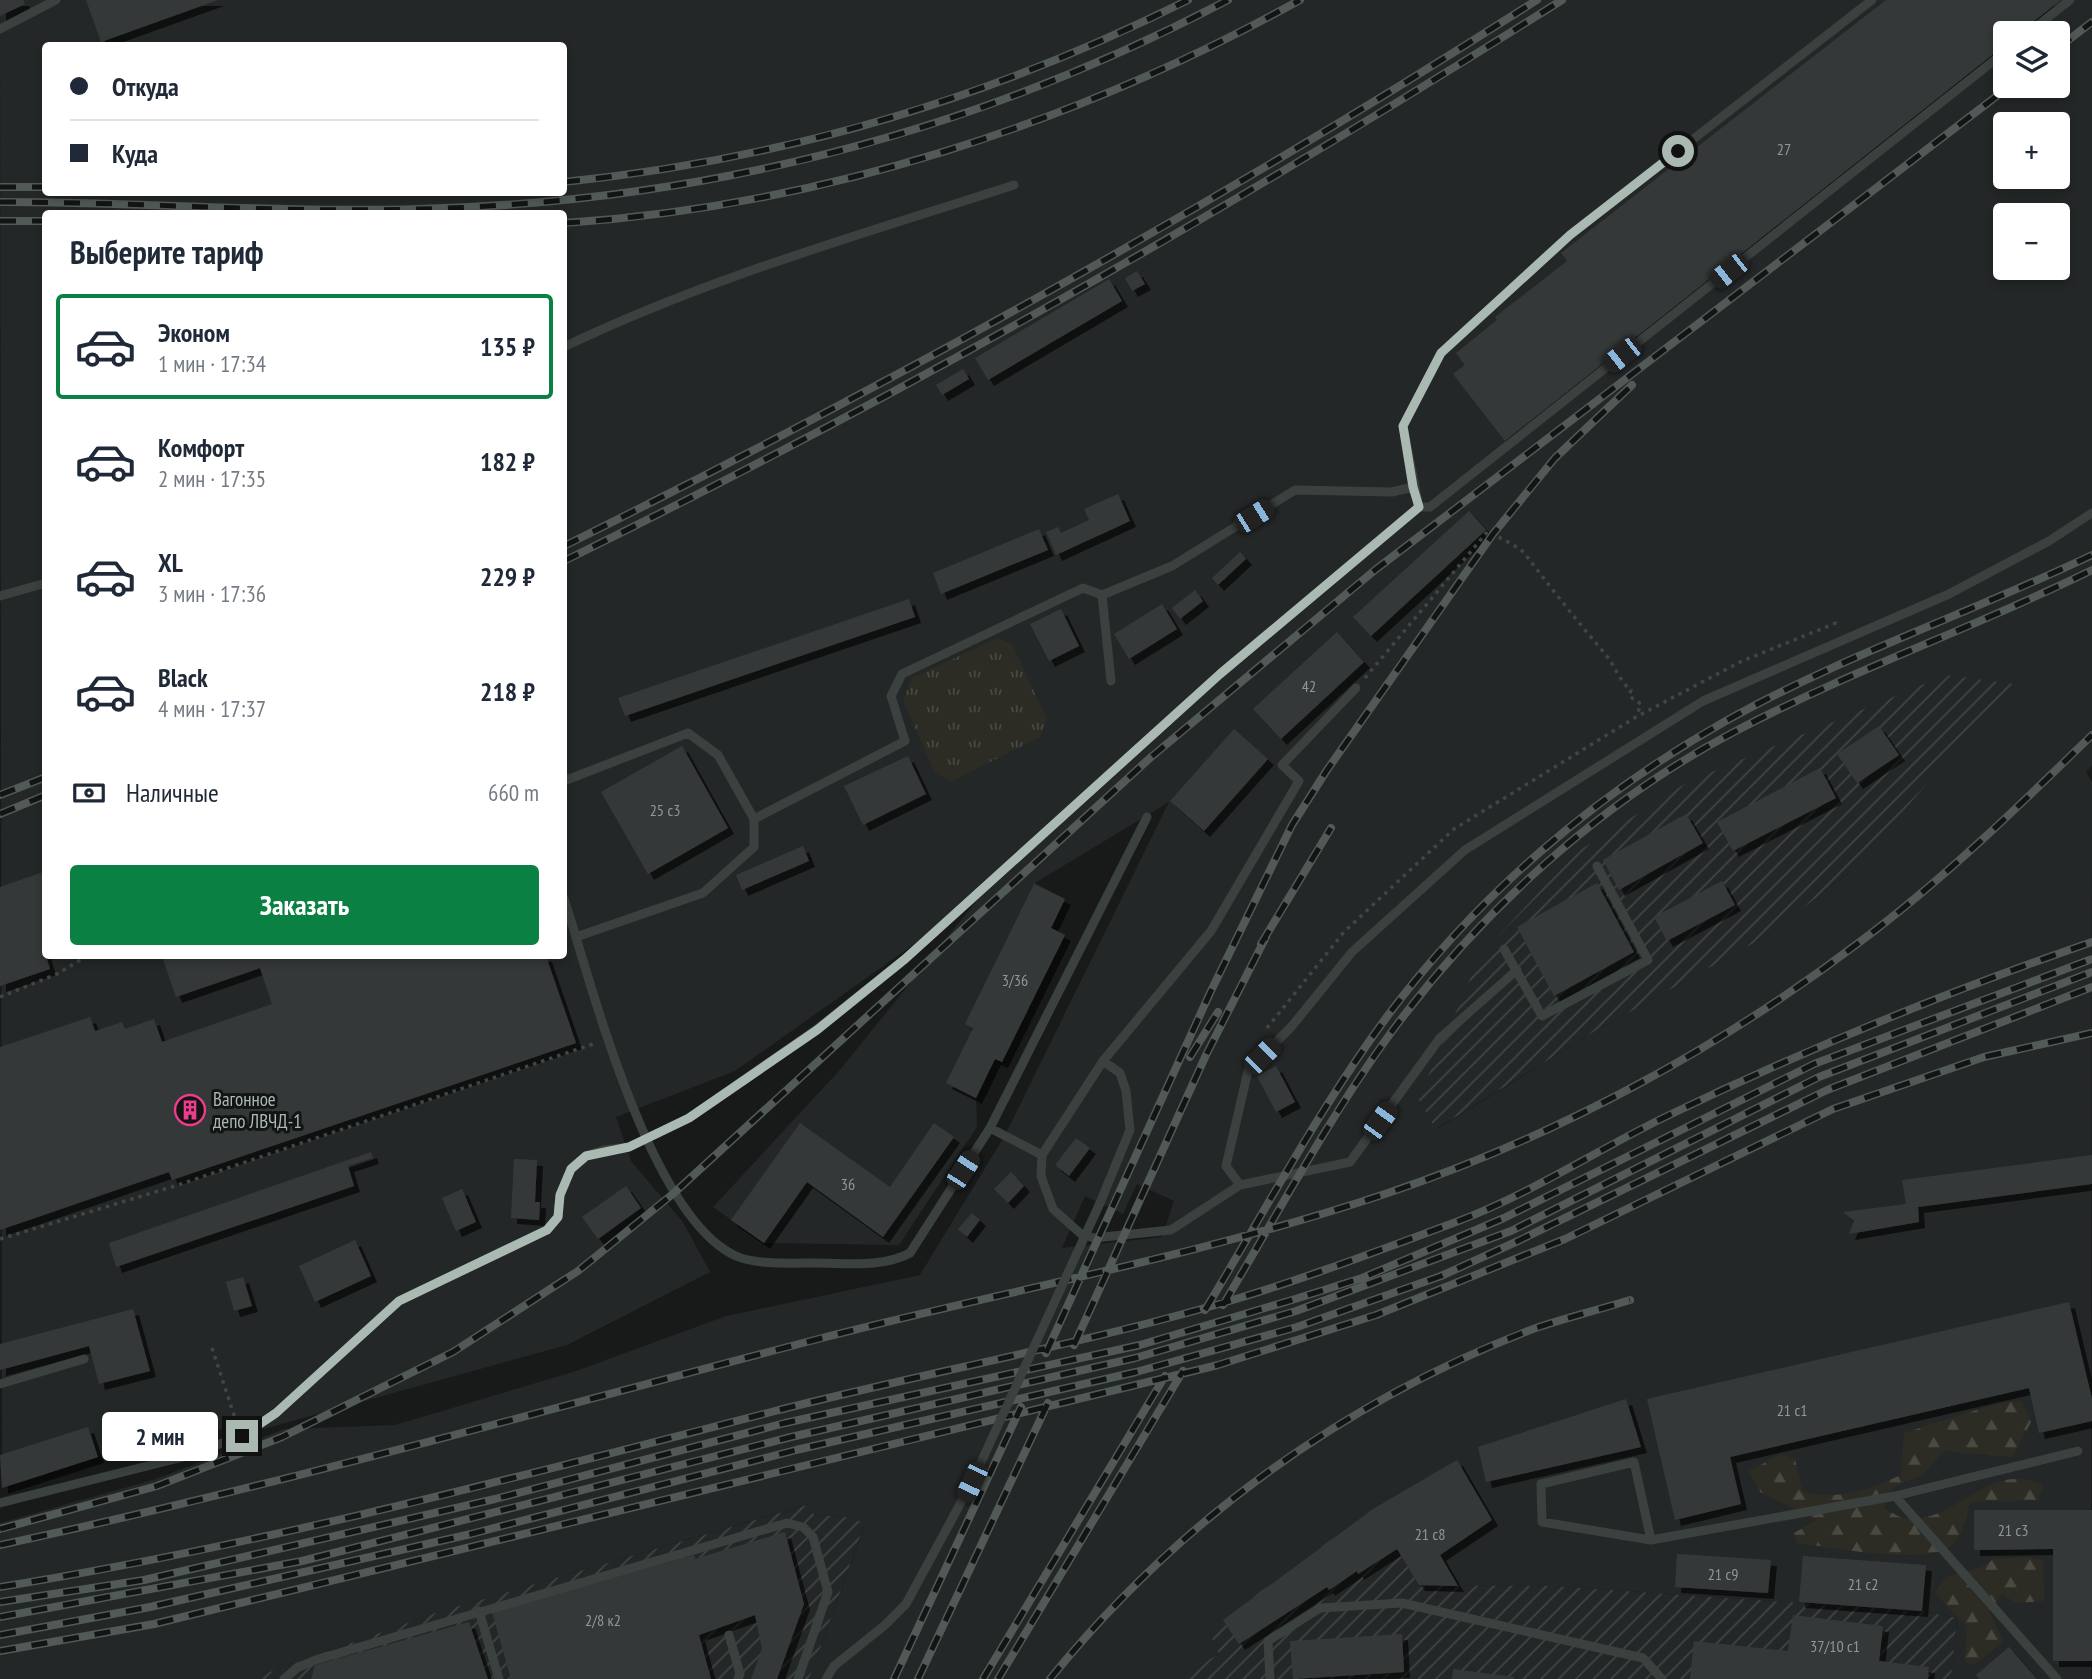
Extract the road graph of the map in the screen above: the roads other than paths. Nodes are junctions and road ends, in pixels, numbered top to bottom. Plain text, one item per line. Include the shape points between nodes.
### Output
1 (56, 0) edge
2 (1872, 0) edge
3 (2070, 0) edge
4 (2043, 21) edge
5 (0, 29) edge
6 (1993, 61) edge
7 (1014, 185) dead end
8 (567, 346) edge
9 (1413, 487) junction
10 (1419, 507) junction
11 (2092, 513) edge
12 (42, 584) edge
13 (1102, 595) junction
14 (0, 596) edge
15 (1111, 681) dead end
16 (1356, 688) road end
17 (567, 780) edge
18 (1147, 817) dead end
19 (754, 819) junction
20 (1597, 866) dead end
21 (567, 908) edge
22 (576, 937) junction
23 (1504, 948) dead end
24 (1517, 970) junction
25 (1103, 1061) junction
26 (990, 1128) junction
27 (648, 1138) junction
28 (1042, 1155) junction
29 (1240, 1185) junction
30 (84, 1359) dead end
31 (0, 1384) edge
32 (2078, 1451) dead end
33 (1895, 1496) junction
34 (0, 1503) edge
35 (1651, 1540) junction
36 (479, 1611) junction
37 (729, 1635) dead end
38 (284, 1679) edge
39 (499, 1679) edge
40 (738, 1679) edge
41 (798, 1679) edge
42 (826, 1679) edge
43 (1270, 1679) edge
44 (1662, 1679) edge
45 (2057, 1679) edge

1 - 5 lane
2 - 9 lane via 1570,235 1441,353 1403,426
3 - 4 lane
6 - 10 lane via 1430,507
7 - 8 lane via 752,271
9 - 10 lane
9 - 13 lane via 1392,492 1295,491 1172,566
10 - 27 lane via 1220,674 905,959 817,1030 689,1118
11 - 29 lane via 1949,594 1703,701 1465,850 1353,952 1248,1071 1226,1166
12 - 14 lane
13 - 15 lane
13 - 19 lane via 1083,588 902,674 891,696 905,741
16 - 25 lane via 1282,765 1299,781 1211,931
17 - 19 lane via 688,733 718,755
18 - 26 lane
19 - 22 lane via 754,847 703,893
20 - 24 lane via 1648,960 1542,1016
21 - 22 lane
22 - 27 lane via 608,1039
23 - 24 lane
24 - 29 lane via 1440,1038 1350,1162
25 - 28 lane
25 - 42 lane, bridge via 1120,1073 1130,1130 1100,1203 972,1482 906,1604 834,1666
26 - 27 lane via 910,1253 876,1263 739,1258 718,1246 674,1193
26 - 28 lane
27 - 34 lane via 586,1156 571,1169 560,1195 558,1217 547,1230 399,1301 276,1413 242,1436 183,1457
28 - 29 lane via 1041,1176 1053,1209 1081,1234 1094,1238 1171,1230
30 - 31 lane
32 - 33 lane
33 - 35 lane
33 - 45 lane
35 - 35 lane via 1542,1522 1541,1484 1634,1462
36 - 38 lane via 315,1660
36 - 39 lane
36 - 41 lane via 787,1523 803,1527 813,1537 828,1592
37 - 40 lane
43 - 44 lane via 1268,1641 1320,1608 1402,1603 1643,1658

